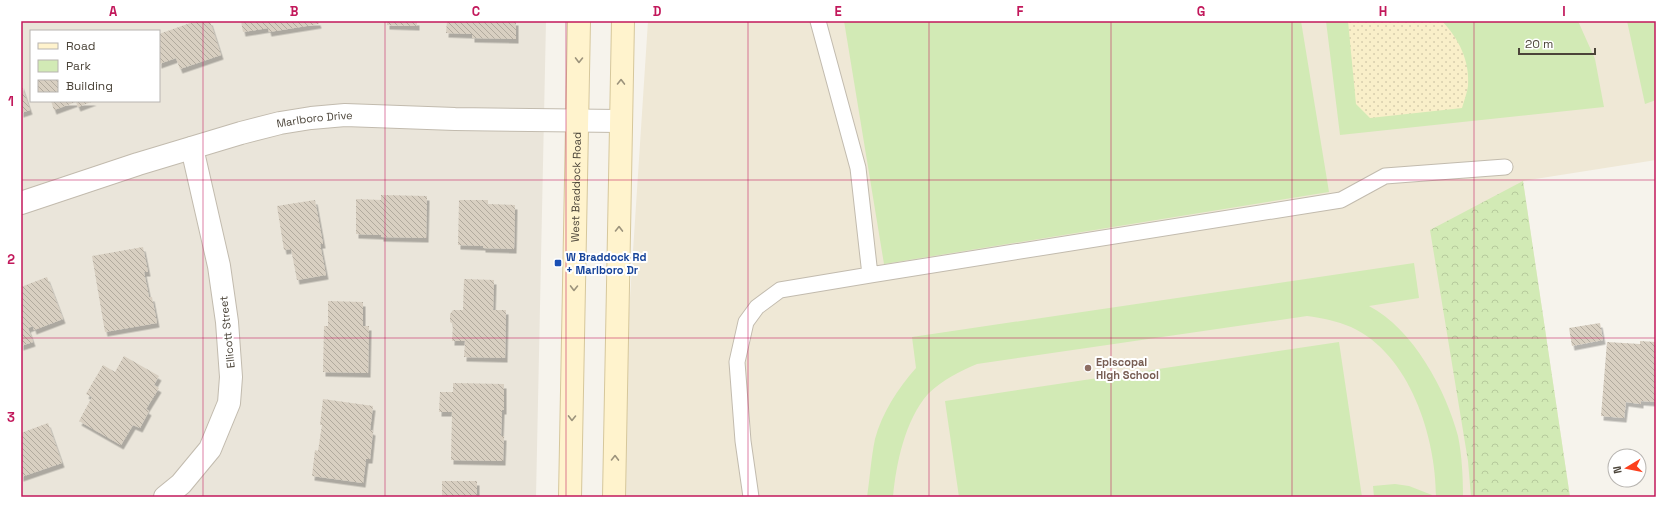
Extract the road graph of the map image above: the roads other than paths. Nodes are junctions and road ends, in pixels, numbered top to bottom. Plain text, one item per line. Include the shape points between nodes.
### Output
1 (579, 21) edge
2 (623, 21) edge
3 (818, 21) edge
4 (577, 120) junction
5 (620, 121) junction
6 (192, 148) junction
7 (1505, 167) dead end
8 (21, 203) edge
9 (870, 275) junction
10 (165, 497) edge
11 (570, 497) edge
12 (614, 497) edge
13 (751, 497) edge

1 -> 4 main road, West Braddock Road
5 -> 2 main road
3 - 9 lane via 858,168
4 - 5 street, Marlboro Drive
4 - 6 street, Marlboro Drive via 345,115 280,123
4 -> 11 main road, West Braddock Road
12 -> 5 main road
6 - 8 street, Marlboro Drive
6 - 10 street, Ellicott Street via 219,266 227,322 231,377 229,403 210,449 181,484
7 - 9 lane via 1385,176 1340,200
9 - 13 lane via 780,290 757,307 746,322 737,362 743,440

